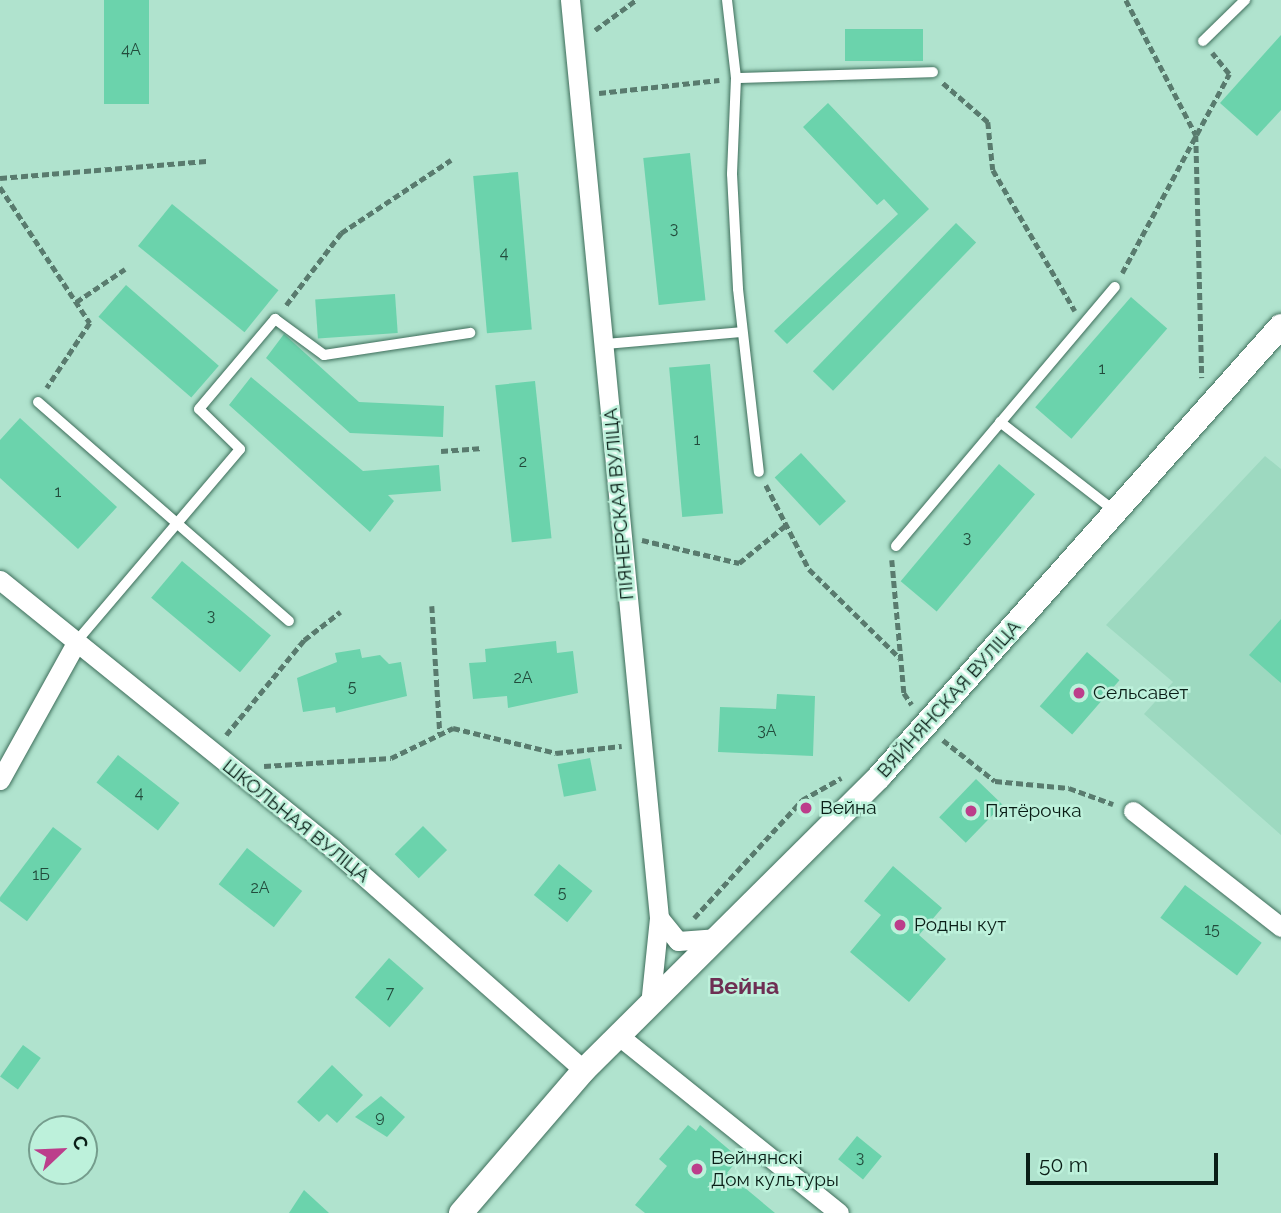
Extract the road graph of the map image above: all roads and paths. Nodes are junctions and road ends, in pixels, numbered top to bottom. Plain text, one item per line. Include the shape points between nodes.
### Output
1 (570, 0) edge
2 (636, 0) edge
3 (727, 0) edge
4 (1126, 0) edge
5 (1245, 0) edge
6 (1203, 41) joint
7 (575, 44) junction
8 (933, 72) joint
9 (736, 78) junction
10 (580, 95) junction
11 (1196, 135) junction
12 (451, 160) dead end
13 (206, 161) dead end
14 (0, 178) edge
15 (0, 187) edge
16 (125, 269) dead end
17 (1115, 286) joint
18 (76, 302) junction
19 (275, 319) junction
20 (1083, 324) junction
21 (741, 332) junction
22 (470, 333) dead end
23 (1277, 339) edge
24 (605, 344) junction
25 (38, 402) joint
26 (1202, 415) junction
27 (1000, 422) junction
28 (483, 448) dead end
29 (441, 451) dead end
30 (759, 472) joint
31 (1116, 513) junction
32 (177, 524) junction
33 (786, 525) junction
34 (622, 535) junction
35 (896, 546) joint
36 (0, 580) edge
37 (432, 606) dead end
38 (340, 612) dead end
39 (289, 621) dead end
40 (76, 643) junction
41 (900, 658) junction
42 (914, 715) junction
43 (440, 734) junction
44 (642, 745) junction
45 (212, 752) junction
46 (232, 767) junction
47 (853, 771) dead end
48 (0, 780) edge
49 (1133, 811) joint
50 (659, 918) junction
51 (1281, 927) edge
52 (720, 938) junction
53 (673, 940) junction
54 (650, 1007) junction
55 (619, 1036) junction
56 (584, 1070) junction
57 (461, 1213) edge
58 (839, 1213) edge

1 - 7 street, ПІЯНЕРСКАЯ ВУЛІЦА
2 - 7 path
3 - 9 lane
4 - 11 path
5 - 6 lane
6 - 11 path via 1229,74
7 - 10 street, ПІЯНЕРСКАЯ ВУЛІЦА
8 - 9 lane
8 - 20 path via 988,122 993,170
9 - 10 path
9 - 21 lane via 732,174
10 - 24 street, ПІЯНЕРСКАЯ ВУЛІЦА
11 - 17 path
11 - 26 path
12 - 19 path via 341,233
13 - 14 path
15 - 18 path
16 - 18 path
17 - 20 lane
18 - 25 path via 90,323
19 - 22 lane via 324,355
19 - 32 lane via 199,409 240,449
20 - 27 lane
21 - 24 lane
21 - 30 lane
23 - 26 street, ВЯЙНЯНСКАЯ ВУЛІЦА
24 - 34 street, ПІЯНЕРСКАЯ ВУЛІЦА
25 - 32 lane
26 - 31 street, ВЯЙНЯНСКАЯ ВУЛІЦА
27 - 31 lane
27 - 35 lane
28 - 29 path
30 - 33 path
31 - 42 street, ВЯЙНЯНСКАЯ ВУЛІЦА
32 - 39 lane
32 - 40 lane
33 - 34 path via 739,563
33 - 41 path via 809,569
34 - 44 street, ПІЯНЕРСКАЯ ВУЛІЦА
35 - 41 path via 889,572
36 - 40 street, ШКОЛЬНАЯ ВУЛІЦА
37 - 43 path
38 - 45 path via 304,640
40 - 45 street, ШКОЛЬНАЯ ВУЛІЦА
40 - 48 street
41 - 42 path
42 - 49 path via 995,781 1069,788
42 - 52 street, ВЯЙНЯНСКАЯ ВУЛІЦА
43 - 44 path via 453,727 555,753
43 - 46 path via 391,758
44 - 50 street, ПІЯНЕРСКАЯ ВУЛІЦА
45 - 46 street, ШКОЛЬНАЯ ВУЛІЦА
46 - 56 street, ШКОЛЬНАЯ ВУЛІЦА
47 - 53 path via 802,800
49 - 51 street
50 - 53 street
50 - 54 street, ПІЯНЕРСКАЯ ВУЛІЦА
52 - 53 street
52 - 54 street, ВЯЙНЯНСКАЯ ВУЛІЦА
54 - 55 street, ВЯЙНЯНСКАЯ ВУЛІЦА
55 - 56 street, ВЯЙНЯНСКАЯ ВУЛІЦА
55 - 58 street
56 - 57 street, ВЯЙНЯНСКАЯ ВУЛІЦА

